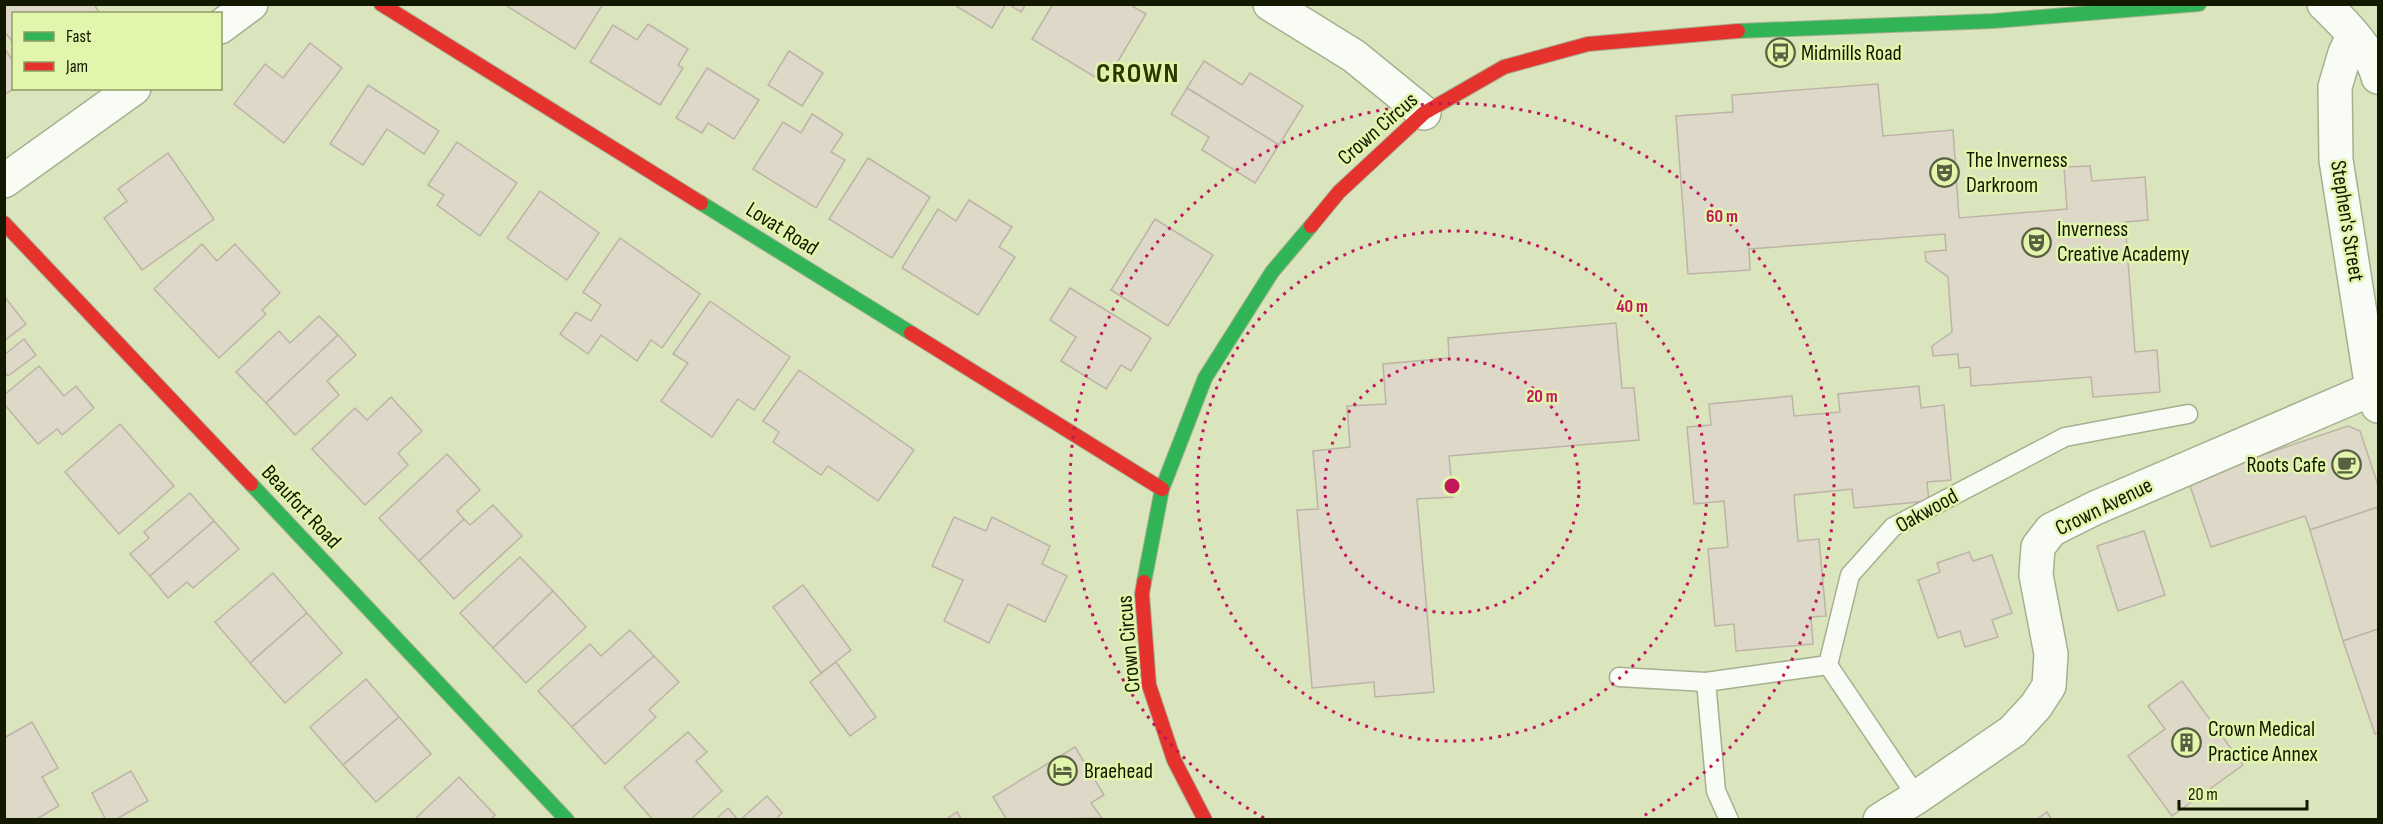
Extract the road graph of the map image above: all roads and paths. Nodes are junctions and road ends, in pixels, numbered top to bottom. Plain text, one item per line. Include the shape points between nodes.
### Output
1 (251, 4) edge
2 (381, 4) edge
3 (1270, 4) edge
4 (2199, 4) edge
5 (2324, 4) edge
6 (222, 26) edge
7 (2353, 36) junction
8 (2379, 77) edge
9 (131, 90) edge
10 (1424, 113) junction
11 (4, 181) edge
12 (4, 223) edge
13 (2375, 397) edge
14 (2188, 414) dead end
15 (1162, 489) junction
16 (1828, 665) junction
17 (1618, 677) dead end
18 (1706, 682) junction
19 (1917, 797) junction
20 (567, 819) edge
21 (1205, 819) edge
22 (1729, 819) edge
23 (1880, 819) edge

1 - 6 street
2 - 15 street, Lovat Road
3 - 10 street via 1354,56
4 - 10 street, Crown Circus via 1993,21 1770,28 1588,44 1504,67
5 - 7 street
7 - 8 street
7 - 13 street, Stephen's Street via 2335,87 2336,160
9 - 11 street
10 - 15 street, Crown Circus via 1339,192 1272,272 1205,378
12 - 20 street, Beaufort Road
13 - 19 street, Crown Avenue via 2095,508 2051,531 2038,547 2036,575 2051,654 2049,686 2013,731
14 - 16 lane, Oakwood via 2065,437 1893,527 1850,575
15 - 21 street, Crown Circus via 1142,594 1149,685 1174,760
16 - 18 lane
16 - 19 lane
17 - 18 lane
18 - 22 lane via 1716,791
19 - 23 street, Crown Avenue

